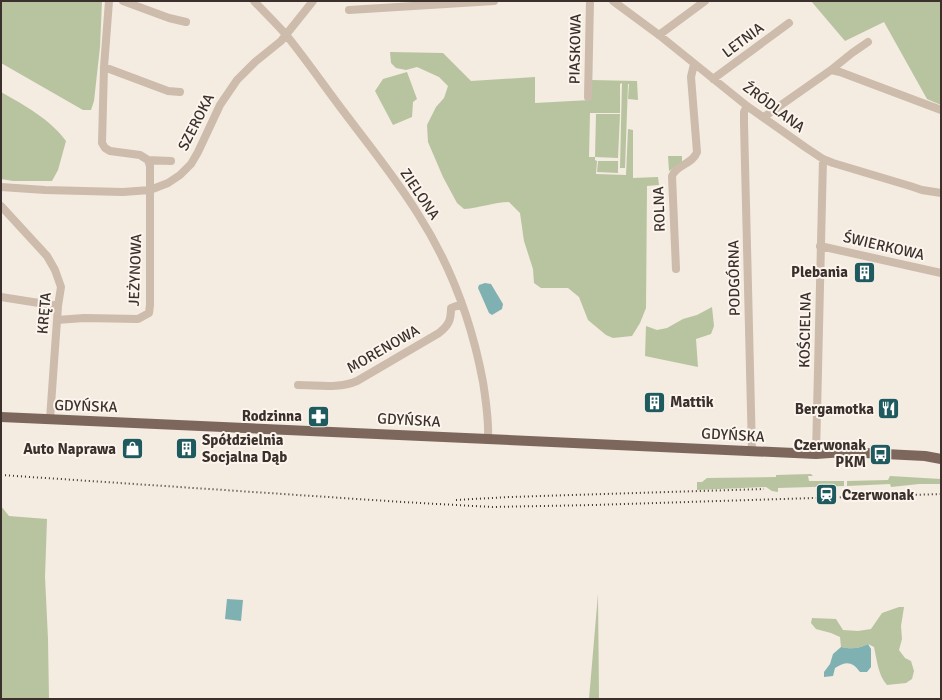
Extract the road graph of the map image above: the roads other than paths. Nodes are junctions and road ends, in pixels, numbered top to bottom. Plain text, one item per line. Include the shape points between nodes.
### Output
1 (109, 1) edge
2 (123, 1) edge
3 (254, 1) edge
4 (312, 1) edge
5 (494, 1) edge
6 (590, 1) edge
7 (613, 1) edge
8 (705, 1) edge
9 (349, 10) dead end
10 (186, 22) dead end
11 (789, 23) dead end
12 (286, 36) junction
13 (659, 36) junction
14 (868, 42) dead end
15 (694, 64) junction
16 (104, 67) junction
17 (831, 70) junction
18 (713, 79) junction
19 (180, 92) dead end
20 (588, 98) dead end
21 (747, 106) junction
22 (941, 110) edge
23 (764, 117) junction
24 (823, 158) junction
25 (148, 160) junction
26 (171, 161) dead end
27 (1, 187) edge
28 (150, 190) junction
29 (941, 193) edge
30 (1, 206) edge
31 (820, 246) junction
32 (676, 269) dead end
33 (941, 273) edge
34 (1, 296) edge
35 (462, 304) junction
36 (58, 306) junction
37 (57, 320) junction
38 (298, 385) dead end
39 (1, 417) edge
40 (50, 419) junction
41 (488, 439) junction
42 (752, 451) junction
43 (816, 454) junction
44 (941, 459) edge

1 - 16 street
2 - 10 street
3 - 12 street, ZIELONA
4 - 12 street, SZEROKA
5 - 9 street
6 - 20 street, PIASKOWA
7 - 13 street, ŹRÓDLANA
8 - 13 street
11 - 18 street, LETNIA
12 - 28 street, SZEROKA via 255,62 228,92 191,164 168,183
12 - 35 street, ZIELONA via 415,208 438,249
13 - 15 street, ŹRÓDLANA
14 - 17 street
15 - 18 street, ŹRÓDLANA
15 - 32 street, ROLNA via 691,77 697,152 696,157 674,171 672,176
16 - 19 street via 168,91
16 - 25 street via 102,143 110,151 140,155
17 - 22 street
17 - 23 street
18 - 21 street, ŹRÓDLANA
21 - 23 street, ŹRÓDLANA
21 - 42 street, PODGÓRNA via 744,123
23 - 24 street, ŹRÓDLANA via 804,148
24 - 29 street, ŹRÓDLANA via 922,190
24 - 31 street, KOŚCIELNA
25 - 26 street
25 - 28 street, JEŻYNOWA
27 - 28 street, SZEROKA via 68,191
28 - 37 street, JEŻYNOWA via 149,313 138,319
30 - 36 street, KRĘTA via 47,256 55,270 61,287
31 - 33 street, ŚWIERKOWA
31 - 43 street, KOŚCIELNA
34 - 36 street
35 - 38 street, MORENOWA via 451,308 449,324 439,332 357,381 339,386
35 - 41 street, ZIELONA via 481,373 488,420
36 - 37 street, KRĘTA
37 - 40 street, KRĘTA
39 - 40 main road, GDYŃSKA
40 - 41 main road, GDYŃSKA
41 - 42 main road, GDYŃSKA
42 - 43 main road, GDYŃSKA
43 - 44 main road, GDYŃSKA via 844,459 915,462

